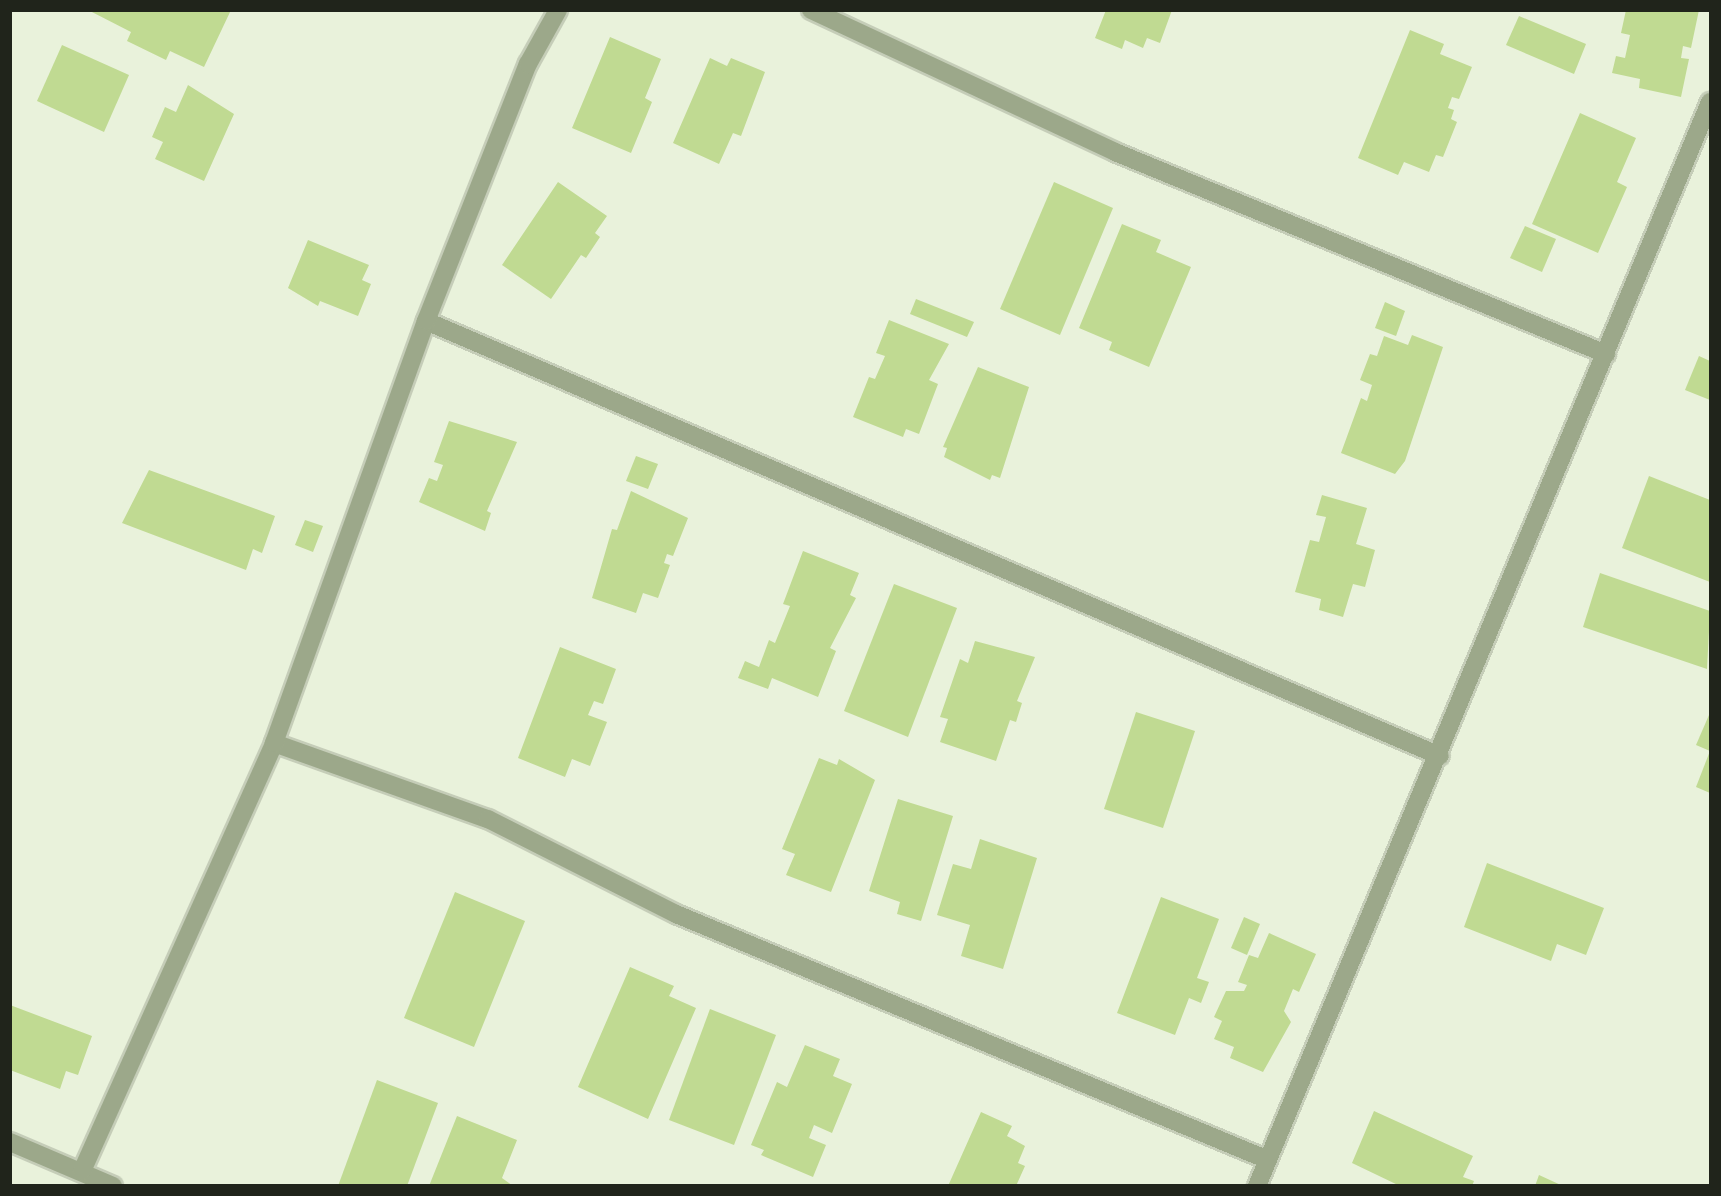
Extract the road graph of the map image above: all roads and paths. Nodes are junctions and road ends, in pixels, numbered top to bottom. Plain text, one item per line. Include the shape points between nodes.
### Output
1 (558, 10) edge
2 (811, 10) edge
3 (1710, 102) edge
4 (426, 321) junction
5 (1606, 354) junction
6 (274, 743) junction
7 (1440, 756) junction
8 (10, 1142) edge
9 (1268, 1160) junction
10 (82, 1171) junction
11 (113, 1185) edge
12 (1257, 1185) edge

1 - 4 street via 528,64
2 - 5 street via 1115,152
3 - 5 street
4 - 6 street
4 - 7 street
5 - 7 street
6 - 9 street via 488,819 676,914
6 - 10 street
7 - 9 street
8 - 10 street
9 - 12 street
10 - 11 street

